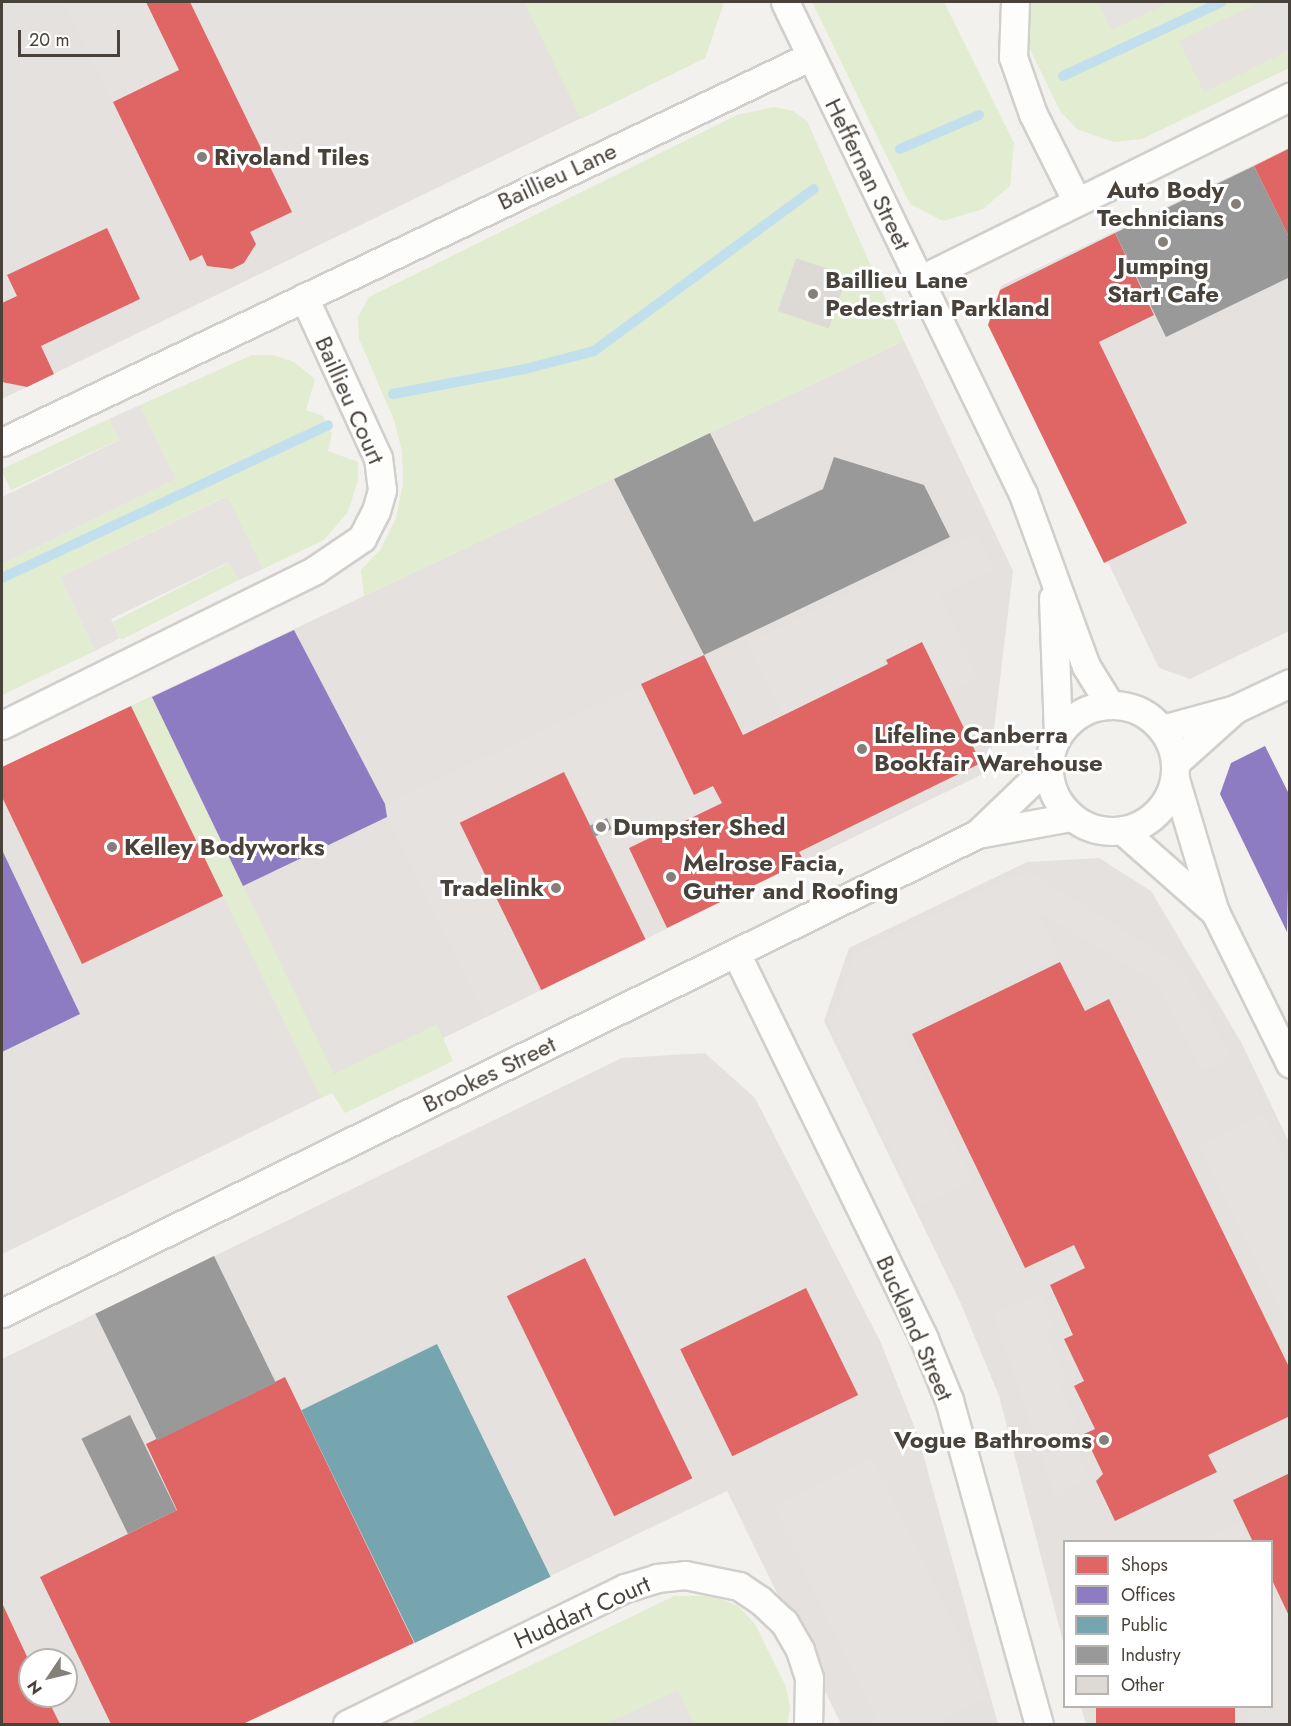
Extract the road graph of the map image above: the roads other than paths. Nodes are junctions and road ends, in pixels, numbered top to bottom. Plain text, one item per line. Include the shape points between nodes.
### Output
1 (785, 2) edge
2 (1015, 2) edge
3 (811, 56) junction
4 (1290, 97) edge
5 (1077, 202) junction
6 (919, 280) junction
7 (304, 297) junction
8 (2, 442) edge
9 (1052, 576) junction
10 (1290, 683) edge
11 (1110, 705) junction
12 (1234, 709) junction
13 (2, 725) edge
14 (1162, 729) junction
15 (1058, 734) junction
16 (1048, 766) junction
17 (1175, 771) junction
18 (1071, 817) junction
19 (1123, 831) junction
20 (977, 834) junction
21 (1215, 912) junction
22 (736, 953) junction
23 (1290, 1064) edge
24 (2, 1313) edge
25 (347, 1725) edge
26 (808, 1725) edge
27 (1039, 1725) edge

1 - 3 street, Heffernan Street
2 - 5 street via 1013,57 1033,114
3 - 6 street, Heffernan Street
3 - 7 street, Baillieu Lane
4 - 5 street
5 - 6 street
6 - 9 street, Heffernan Street via 1023,494
7 - 8 street
7 - 13 street, Baillieu Court via 381,467 376,511 362,538 315,570
9 - 11 street, Heffernan Street via 1086,666
9 - 15 street, Heffernan Street
10 - 12 street
11 - 14 street via 1129,707
11 - 15 street via 1071,718
12 - 14 street
12 - 17 street
14 - 17 street
15 - 16 street
16 - 18 street via 1058,803
16 - 20 street, Brookes Street
17 - 19 street via 1157,814
17 - 21 street
18 - 19 street via 1104,832
18 - 20 street, Brookes Street
19 - 21 street
20 - 22 street, Brookes Street
21 - 23 street
22 - 24 street, Brookes Street
22 - 27 street, Buckland Street via 924,1339 949,1400
25 - 26 street, Huddart Court via 625,1588 685,1575 738,1586 784,1622 800,1650 809,1678

